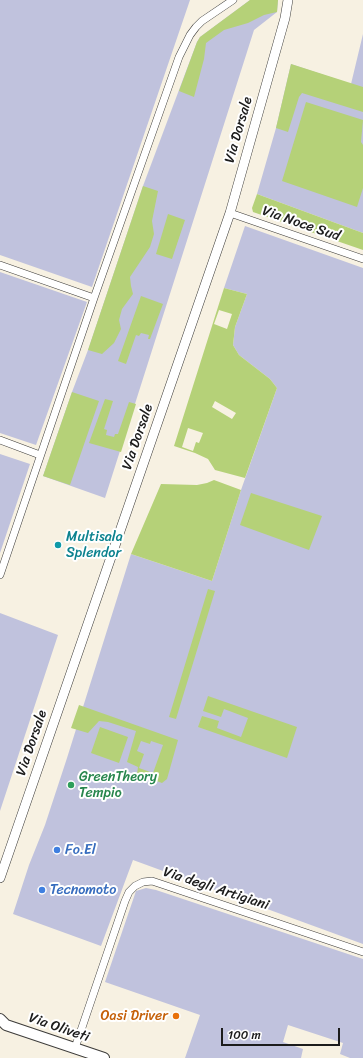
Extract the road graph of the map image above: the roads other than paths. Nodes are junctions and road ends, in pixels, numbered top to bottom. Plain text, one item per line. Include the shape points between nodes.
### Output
1 (232, 0) edge
2 (288, 0) edge
3 (230, 213) junction
4 (363, 259) edge
5 (0, 265) edge
6 (94, 298) junction
7 (0, 440) edge
8 (40, 455) junction
9 (0, 575) edge
10 (0, 878) edge
11 (363, 952) edge
12 (2, 1023) edge
13 (75, 1048) junction
14 (104, 1058) edge

1 - 6 street via 202,21 182,50
2 - 3 street, Via Dorsale
3 - 4 street, Via Noce Sud
3 - 10 street, Via Dorsale
5 - 6 street
6 - 8 street
7 - 8 street
8 - 9 street
11 - 13 street, Via degli Artigiani via 152,881 143,882 129,892 125,901
12 - 13 main road, Via Oliveti
13 - 14 main road, Via Oliveti

